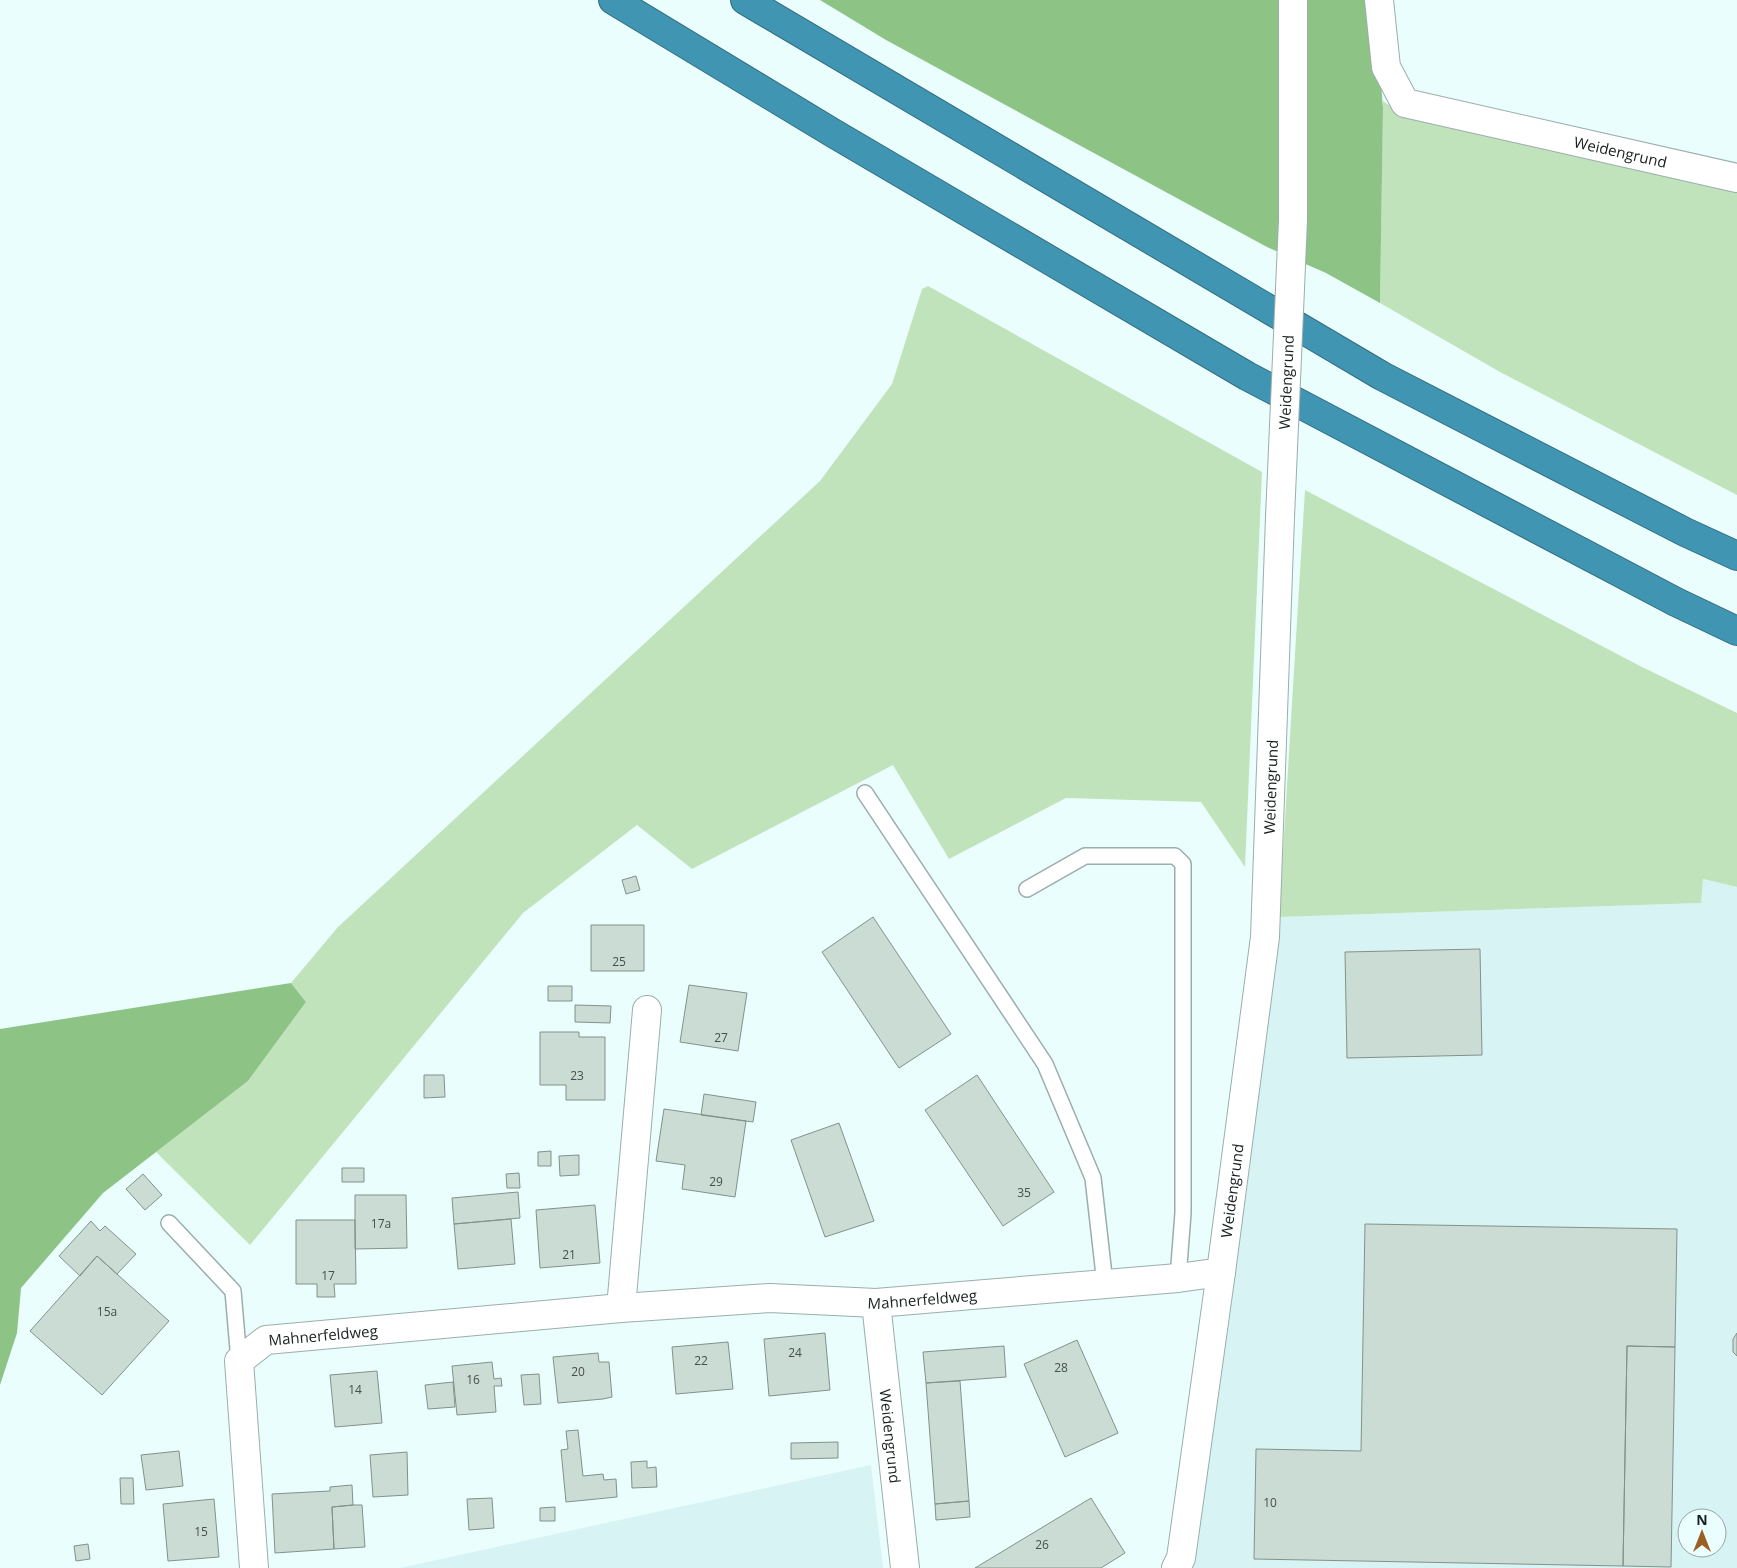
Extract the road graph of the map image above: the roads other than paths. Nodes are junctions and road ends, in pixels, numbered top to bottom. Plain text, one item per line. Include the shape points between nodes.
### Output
1 (613, 0) edge
2 (745, 0) edge
3 (1293, 0) edge
4 (1380, 0) edge
5 (1737, 178) edge
6 (1737, 556) edge
7 (1737, 631) edge
8 (865, 793) dead end
9 (1027, 889) dead end
10 (646, 1010) dead end
11 (169, 1223) dead end
12 (1221, 1272) junction
13 (1178, 1278) junction
14 (1106, 1284) junction
15 (876, 1303) junction
16 (622, 1308) junction
17 (238, 1361) junction
18 (254, 1568) edge
19 (905, 1568) edge
20 (1176, 1568) edge

1 - 7 highway via 1247,376
2 - 6 highway via 1382,376
3 - 12 street, Weidengrund, bridge via 1293,220 1265,937
4 - 5 street, Weidengrund via 1386,67 1405,103
8 - 14 lane via 1045,1064 1093,1178
9 - 13 lane via 1085,856 1175,856 1183,864 1182,1213
10 - 16 street
11 - 17 lane via 233,1291
12 - 13 street, Mahnerfeldweg
12 - 20 street, Weidengrund via 1181,1558
13 - 14 street, Mahnerfeldweg
14 - 15 street, Mahnerfeldweg
15 - 16 street, Mahnerfeldweg via 770,1298
15 - 19 street, Weidengrund
16 - 17 street, Mahnerfeldweg via 266,1340
17 - 18 street

